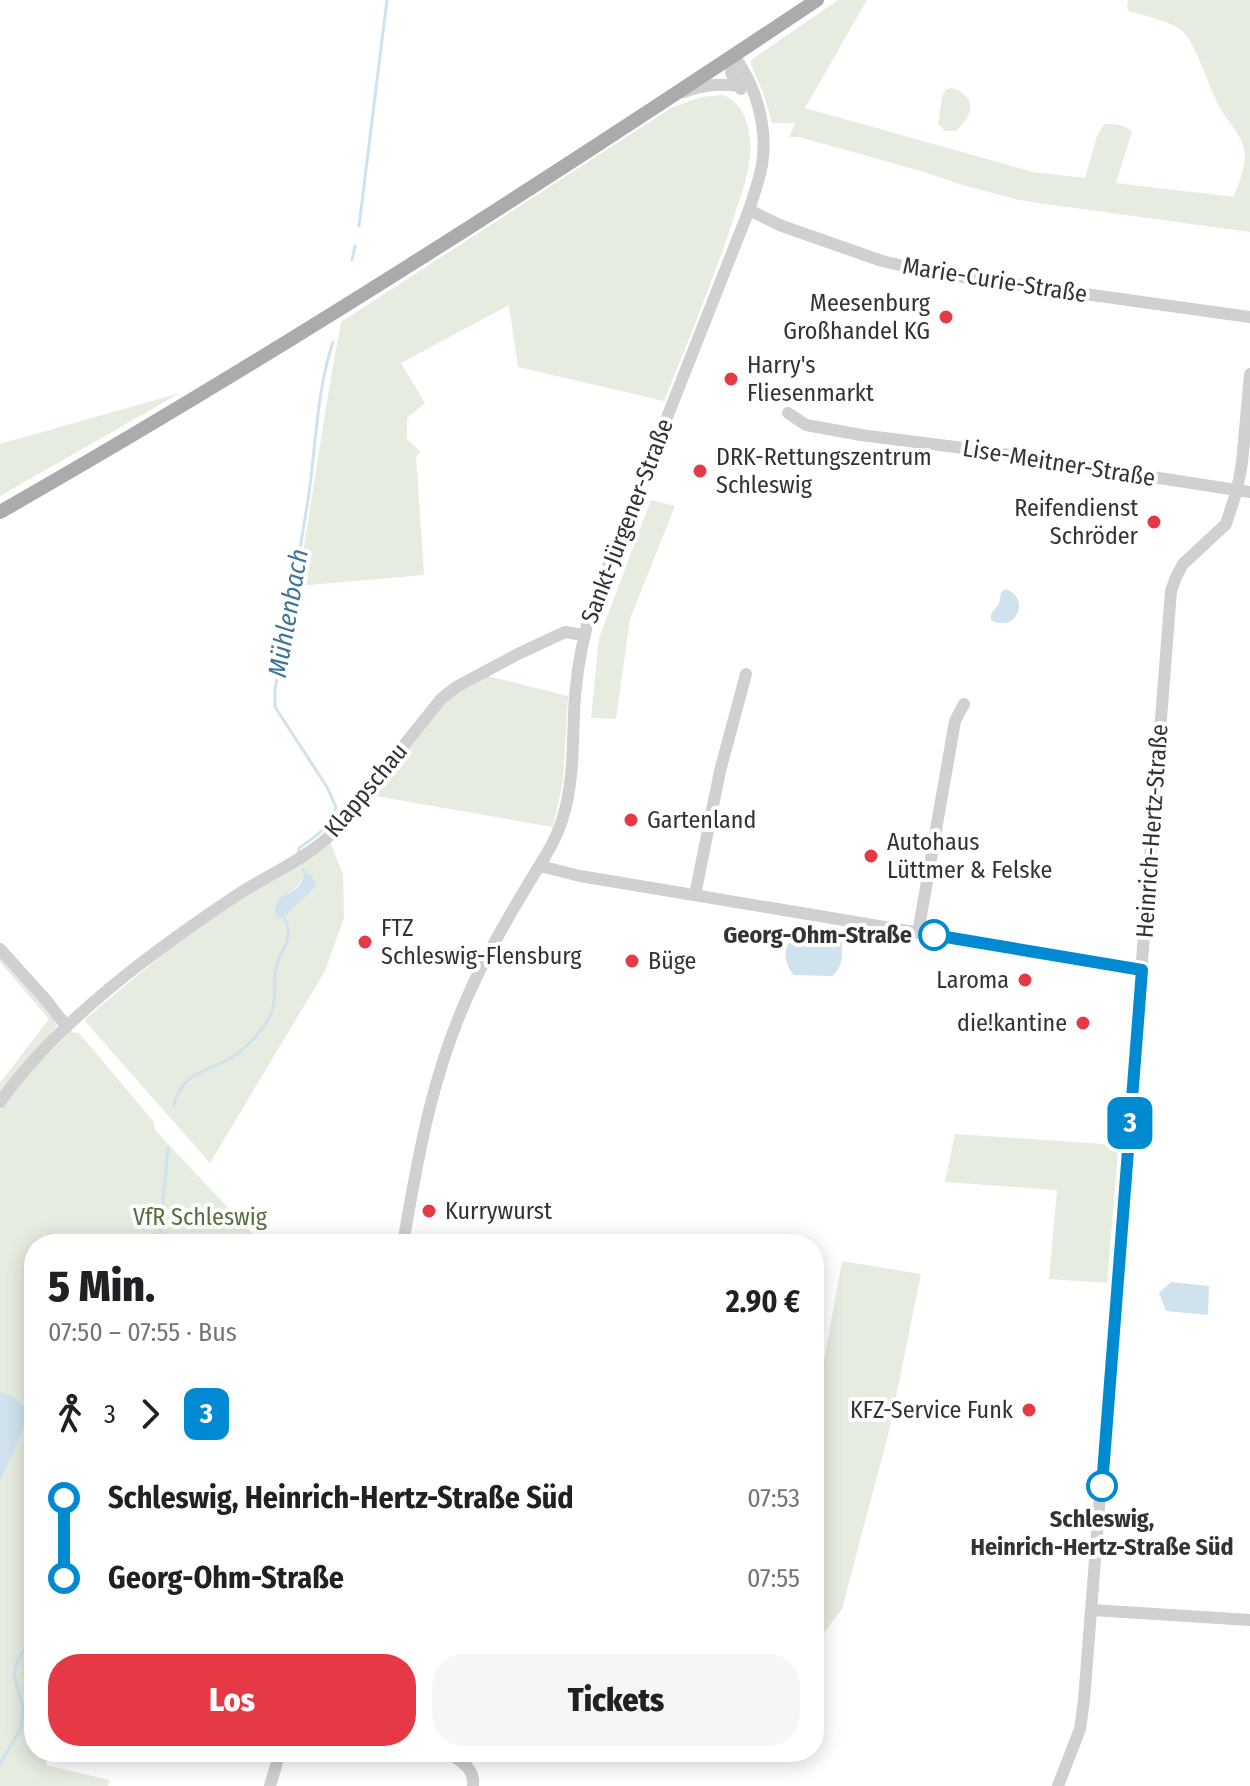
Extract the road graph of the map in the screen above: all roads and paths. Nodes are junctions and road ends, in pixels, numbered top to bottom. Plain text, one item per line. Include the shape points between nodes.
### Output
1 (817, 0) edge
2 (734, 56) junction
3 (739, 86) junction
4 (666, 100) junction
5 (760, 117) junction
6 (749, 210) junction
7 (1250, 317) edge
8 (1250, 374) edge
9 (788, 413) dead end
10 (1244, 491) edge
11 (0, 512) edge
12 (583, 635) junction
13 (746, 674) dead end
14 (964, 704) dead end
15 (540, 866) junction
16 (695, 895) junction
17 (918, 933) junction
18 (0, 949) edge
19 (1142, 970) junction
20 (71, 1024) junction
21 (0, 1102) edge
22 (405, 1234) edge
23 (1092, 1610) junction
24 (1250, 1620) edge
25 (277, 1762) edge
26 (461, 1762) edge
27 (270, 1786) edge
28 (473, 1786) edge
29 (1058, 1786) edge

1 - 2 main road
2 - 3 street via 731,73
2 - 4 main road
2 - 5 street, Sankt-Jürgener-Straße via 747,76
3 - 4 street via 709,84
3 - 5 street
4 - 11 main road via 345,305
5 - 6 street, Sankt-Jürgener-Straße via 761,173
6 - 7 street, Marie-Curie-Straße via 845,249 934,273
6 - 12 street, Sankt-Jürgener-Straße
8 - 10 street, Heinrich-Hertz-Straße
9 - 10 street, Lise-Meitner-Straße via 806,425 861,435
10 - 19 street, Heinrich-Hertz-Straße via 1226,524 1183,564 1171,591
12 - 15 street, Sankt-Jürgener-Straße via 567,799
12 - 20 street, Klappschau via 565,632 456,687 326,839 183,931
13 - 16 street
14 - 17 street via 955,721
15 - 16 street
15 - 22 street, Sankt-Jürgener-Straße via 476,978 445,1053 423,1132
16 - 17 street
17 - 19 street
18 - 20 street
19 - 23 street, Heinrich-Hertz-Straße
20 - 21 street, Klappschau
23 - 24 street
23 - 29 street, Heinrich-Hertz-Straße via 1080,1729
25 - 27 street
26 - 28 street via 474,1776

